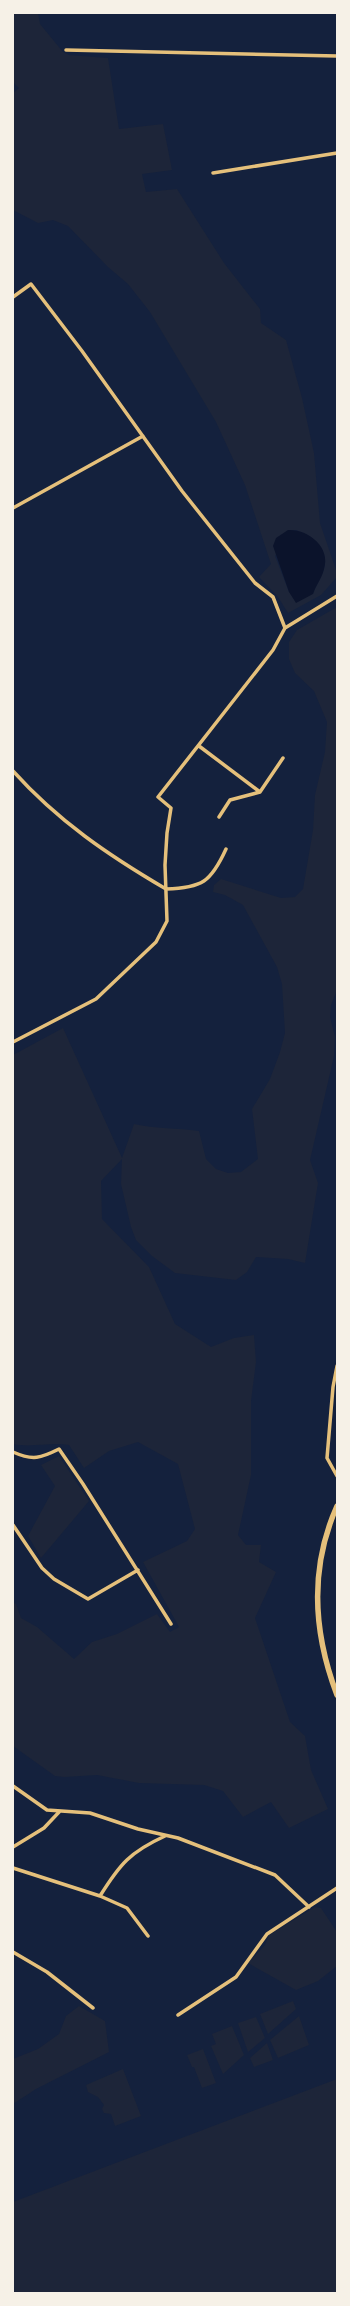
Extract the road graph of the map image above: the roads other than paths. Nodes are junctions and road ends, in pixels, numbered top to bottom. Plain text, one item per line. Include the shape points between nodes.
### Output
1 (66, 50) dead end
2 (337, 56) edge
3 (337, 153) edge
4 (213, 173) dead end
5 (13, 297) edge
6 (142, 436) junction
7 (13, 508) edge
8 (337, 596) edge
9 (286, 628) junction
10 (199, 746) junction
11 (283, 758) dead end
12 (13, 771) edge
13 (260, 792) junction
14 (219, 817) dead end
15 (226, 849) dead end
16 (166, 889) junction
17 (13, 1042) edge
18 (337, 1366) edge
19 (13, 1452) edge
20 (337, 1476) edge
21 (337, 1506) edge
22 (13, 1525) edge
23 (138, 1570) junction
24 (171, 1624) dead end
25 (337, 1695) edge
26 (13, 1786) edge
27 (60, 1811) junction
28 (165, 1836) junction
29 (13, 1847) edge
30 (13, 1868) edge
31 (337, 1888) edge
32 (100, 1896) junction
33 (309, 1907) junction
34 (148, 1936) dead end
35 (13, 1952) edge
36 (93, 2008) dead end
37 (178, 2014) dead end

1 - 2 street
3 - 4 street
5 - 6 street via 31,284
6 - 7 street
6 - 9 street via 255,583 273,597
8 - 9 street
9 - 10 street via 273,650
10 - 13 street
10 - 16 street via 158,798 171,808 167,833
11 - 13 street
12 - 16 street via 34,794 111,857
13 - 14 street via 230,800
15 - 16 street via 216,871 194,888
16 - 17 street via 167,921 156,942 96,999
18 - 20 street via 327,1458
19 - 23 street via 40,1458 59,1449
21 - 25 main road via 323,1541 316,1595 322,1642
22 - 23 street via 42,1568 54,1579 88,1599
23 - 24 street
26 - 27 street via 47,1810
27 - 28 street via 90,1813
27 - 29 street via 44,1828
28 - 32 street via 138,1849 128,1857
28 - 33 street via 178,1838 275,1875
30 - 32 street
31 - 33 street
32 - 34 street via 127,1908
33 - 37 street via 267,1934 236,1977
35 - 36 street via 47,1972

